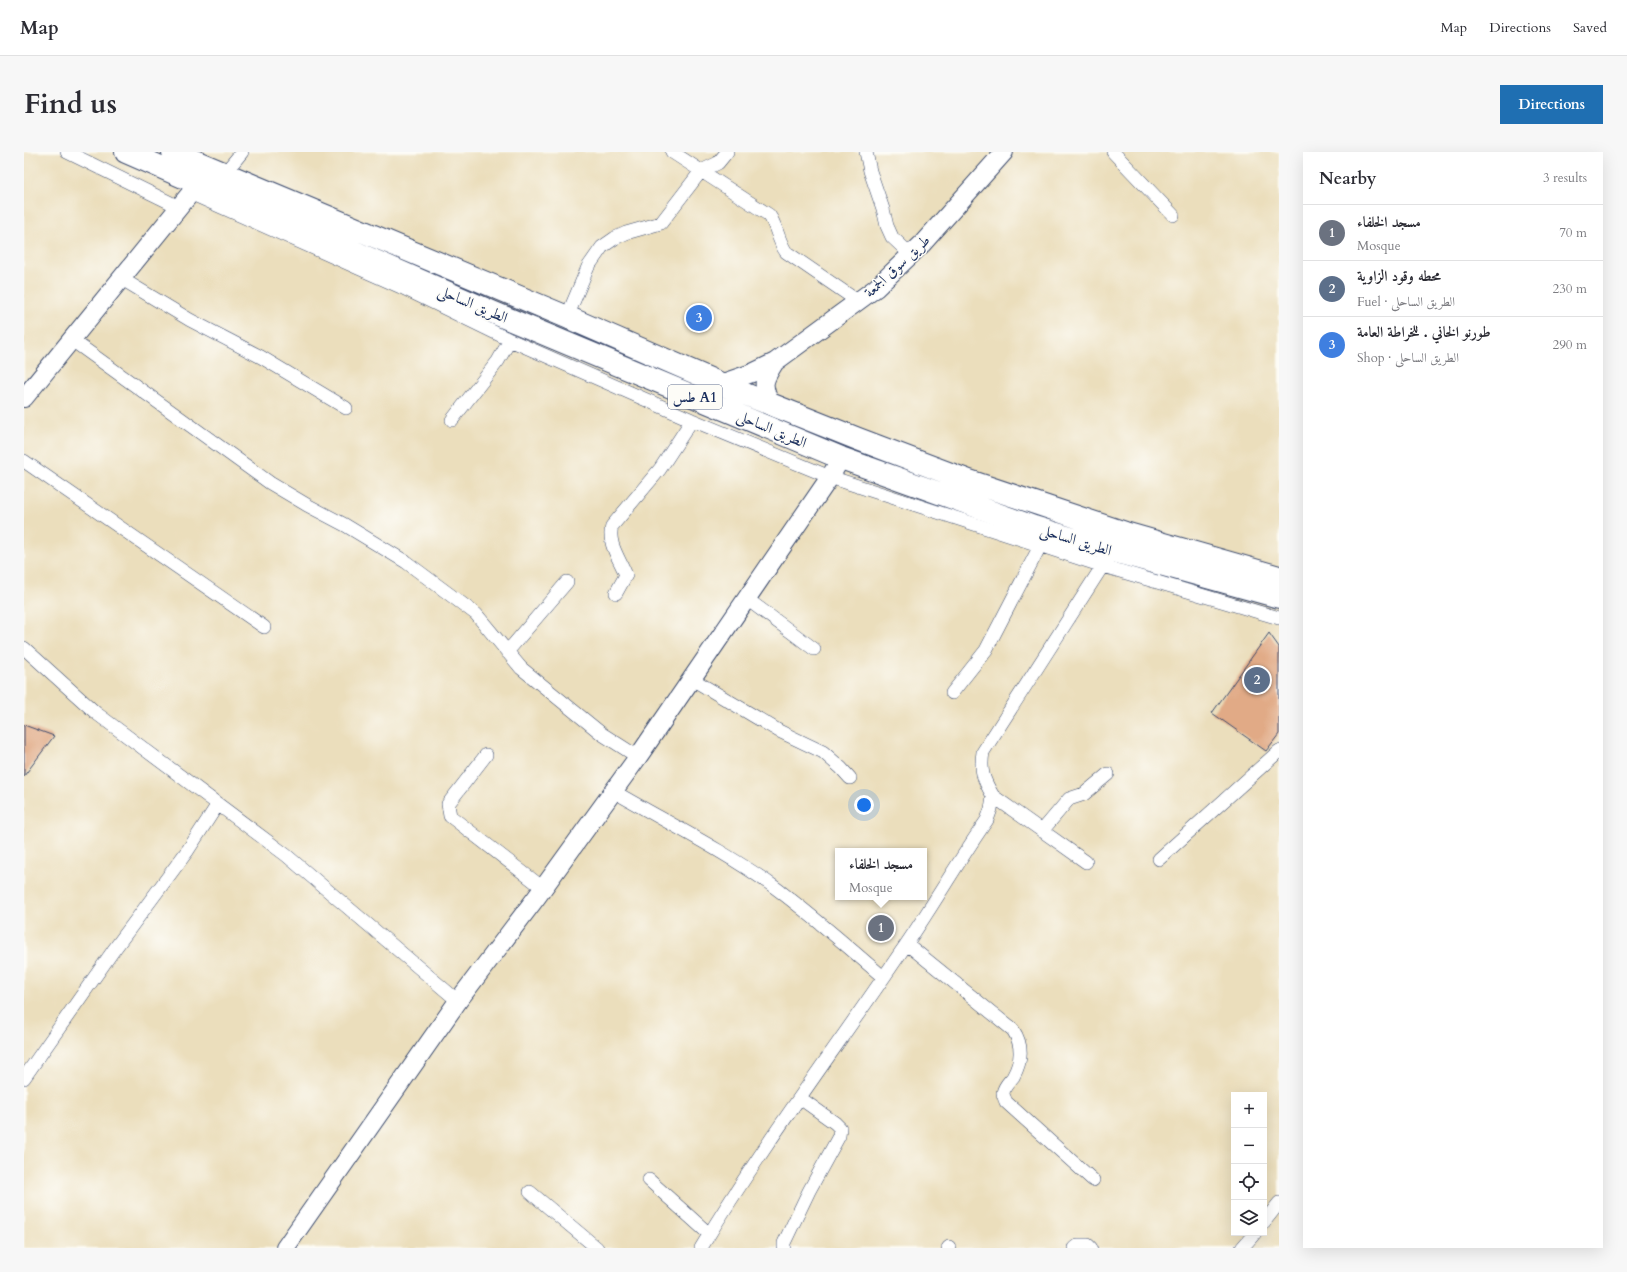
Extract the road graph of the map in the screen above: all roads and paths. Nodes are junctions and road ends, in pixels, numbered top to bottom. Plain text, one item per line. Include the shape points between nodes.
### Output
1 (67, 152) edge
2 (126, 152) edge
3 (173, 152) edge
4 (242, 152) edge
5 (672, 152) edge
6 (727, 152) edge
7 (866, 152) edge
8 (1004, 152) edge
9 (1113, 152) edge
10 (701, 171) junction
11 (224, 174) junction
12 (194, 189) junction
13 (179, 207) junction
14 (1173, 215) dead end
15 (402, 248) junction
16 (911, 255) junction
17 (393, 269) junction
18 (122, 279) junction
19 (859, 302) junction
20 (567, 317) junction
21 (72, 340) junction
22 (510, 340) junction
23 (775, 362) junction
24 (720, 384) junction
25 (24, 398) edge
26 (771, 405) junction
27 (346, 408) dead end
28 (452, 420) dead end
29 (692, 420) junction
30 (841, 458) junction
31 (24, 461) edge
32 (830, 477) junction
33 (1125, 533) junction
34 (1040, 546) junction
35 (1108, 559) junction
36 (1279, 577) edge
37 (567, 582) dead end
38 (616, 593) dead end
39 (1279, 598) edge
40 (747, 599) junction
41 (1279, 618) edge
42 (264, 627) dead end
43 (24, 648) edge
44 (814, 650) dead end
45 (507, 652) junction
46 (692, 679) junction
47 (952, 693) dead end
48 (1279, 751) edge
49 (486, 755) dead end
50 (638, 757) junction
51 (1108, 774) dead end
52 (850, 778) dead end
53 (613, 791) junction
54 (993, 796) junction
55 (218, 804) junction
56 (1042, 831) junction
57 (1159, 859) dead end
58 (1086, 862) dead end
59 (543, 888) junction
60 (907, 944) junction
61 (883, 977) junction
62 (458, 1001) junction
63 (24, 1078) edge
64 (800, 1098) junction
65 (649, 1180) dead end
66 (1093, 1180) dead end
67 (530, 1192) dead end
68 (1279, 1203) edge
69 (1267, 1218) edge
70 (710, 1234) junction
71 (1252, 1236) edge
72 (285, 1248) edge
73 (597, 1248) edge
74 (701, 1248) edge
75 (784, 1248) edge
76 (1074, 1248) edge
77 (1091, 1248) edge
78 (1242, 1248) edge

1 - 13 street
2 - 12 highway, الطريق الساحلى / طس A1
3 - 11 highway, الطريق الساحلى / طس A1
4 - 11 street
5 - 10 street
6 - 10 street via 718,163
7 - 16 street via 887,226 892,237
8 - 16 street, طريق سوق الجمعة
9 - 14 street
10 - 19 street via 769,215 786,252
10 - 20 street via 661,223 626,233 602,247 588,267
11 - 15 highway, الطريق الساحلى / طس A1
12 - 13 street
12 - 17 highway, الطريق الساحلى / طس A1
12 - 22 street
13 - 18 street
15 - 17 highway
15 - 20 highway, الطريق الساحلى / طس A1
16 - 19 street, طريق سوق الجمعة
17 - 30 highway, الطريق الساحلى / طس A1
18 - 21 street
18 - 27 street
19 - 23 street, طريق سوق الجمعة
20 - 24 highway, الطريق الساحلى / طس A1
21 - 25 street
21 - 45 street via 270,483 406,562 472,610
22 - 28 street via 498,361
22 - 29 street
23 - 24 street, طريق سوق الجمعة
23 - 26 street, طريق سوق الجمعة via 766,376 764,390
24 - 26 highway, الطريق الساحلى / طس A1
26 - 33 highway, الطريق الساحلى / طس A1 via 969,481
29 - 32 street
29 - 38 street via 660,469 612,526 611,542 626,575
30 - 32 street
30 - 35 highway, الطريق الساحلى / طس A1 via 1034,527
31 - 42 street
32 - 34 street
32 - 40 street
33 - 35 street
33 - 36 highway, الطريق الساحلى / طس A1
34 - 35 street
34 - 47 street via 986,650
35 - 39 highway, الطريق الساحلى / طس A1
35 - 41 street
35 - 54 street via 983,752 981,767 984,782
37 - 45 street
40 - 44 street
40 - 46 street
43 - 55 street via 96,713
45 - 50 street via 521,668 602,734
46 - 50 street
46 - 52 street via 779,731 823,752
48 - 57 street
49 - 59 street via 448,804 450,816
50 - 53 street
51 - 56 street via 1084,794 1069,799
53 - 59 street
53 - 61 street via 772,886
54 - 56 street
54 - 60 street via 987,820
55 - 62 street via 286,855
55 - 63 street via 188,850
56 - 58 street
59 - 62 street
60 - 61 street
60 - 66 street via 1013,1030 1020,1047 1020,1062 1005,1086 1003,1094 1006,1102
61 - 64 street
62 - 72 street
64 - 70 street
64 - 75 street via 840,1128 839,1136 784,1242
65 - 70 street
67 - 73 street
68 - 69 street
70 - 74 street
71 - 78 street
76 - 77 street via 1078,1245

